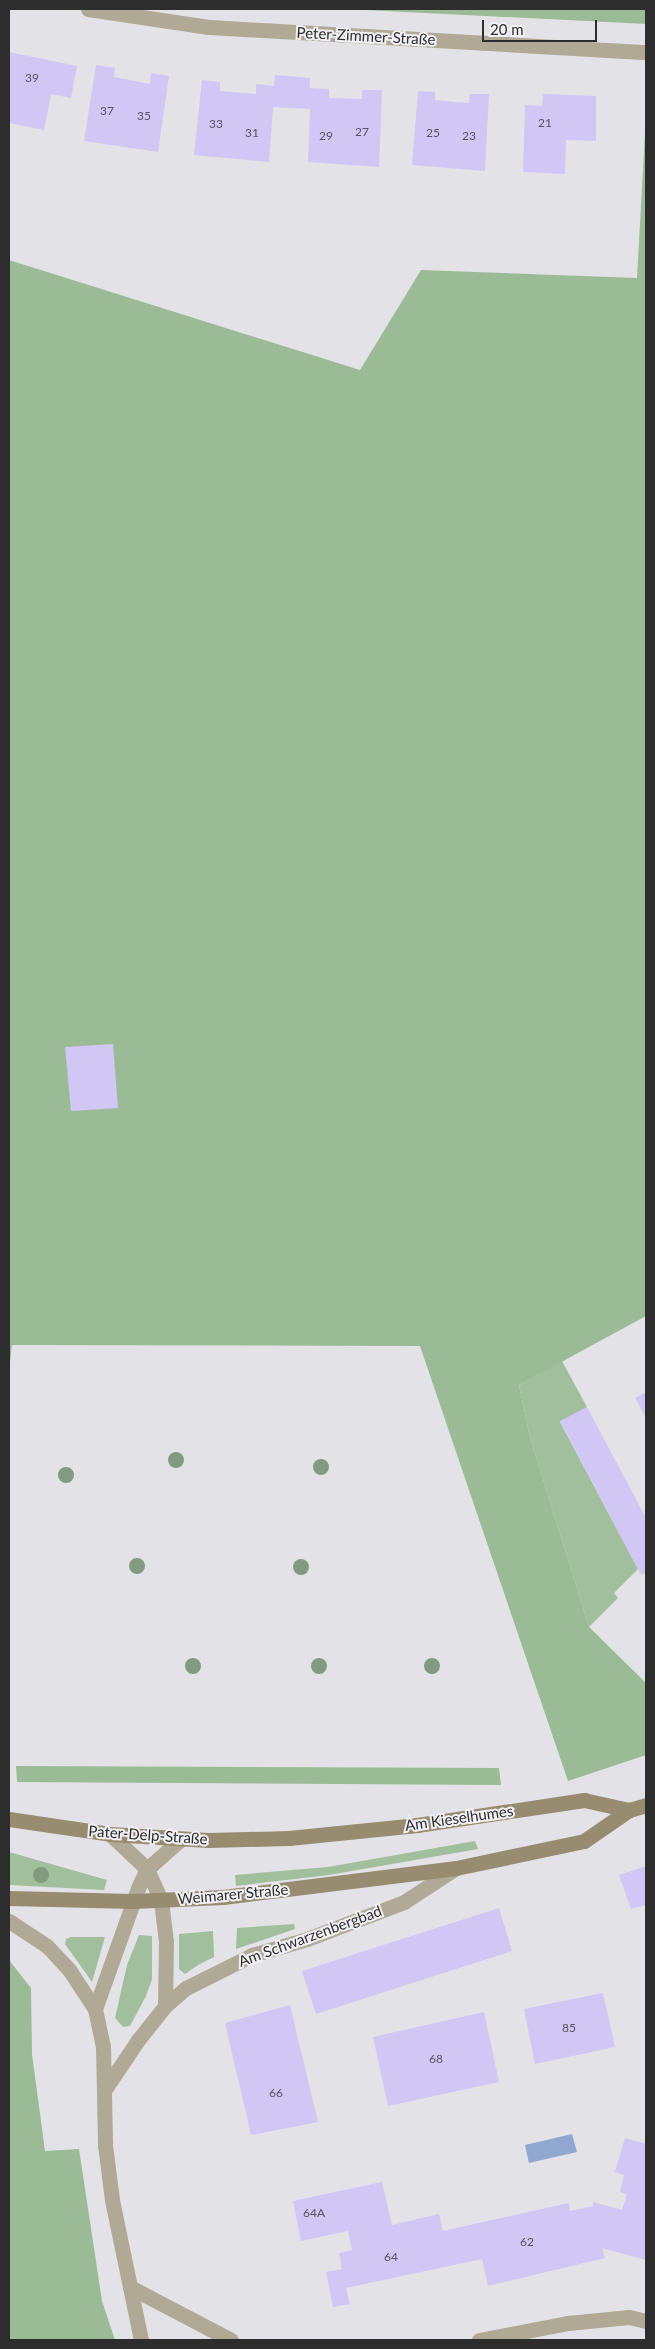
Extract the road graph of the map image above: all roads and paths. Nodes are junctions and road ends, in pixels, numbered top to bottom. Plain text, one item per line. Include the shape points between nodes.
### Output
1 (88, 9) edge
2 (646, 52) edge
3 (646, 1805) edge
4 (629, 1810) junction
5 (9, 1819) edge
6 (110, 1834) junction
7 (289, 1838) joint
8 (181, 1839) junction
9 (456, 1868) junction
10 (147, 1869) junction
11 (9, 1898) edge
12 (161, 1900) junction
13 (133, 1901) junction
14 (9, 1921) edge
15 (165, 2006) junction
16 (95, 2010) junction
17 (105, 2089) junction
18 (130, 2287) junction
19 (646, 2321) edge
20 (142, 2340) edge
21 (230, 2340) edge
22 (480, 2340) edge

1 - 2 street, Peter-Zimmer-Straße via 209,27
3 - 4 street, Am Kieselhumes
4 - 7 street, Am Kieselhumes via 584,1800 417,1825
4 - 9 street, Am Kieselhumes via 584,1841
5 - 6 street, Pater-Delp-Straße
6 - 8 street, Pater-Delp-Straße
6 - 10 street
7 - 8 street, Pater-Delp-Straße
8 - 10 street
9 - 12 street, Weimarer Straße via 237,1896
9 - 15 street, Am Schwarzenbergbad via 404,1902 225,1967 186,1988
10 - 12 street
10 - 13 street
11 - 13 street, Weimarer Straße
12 - 13 street, Weimarer Straße
12 - 15 street via 166,1942
13 - 16 street
14 - 16 street via 47,1946 70,1971
15 - 17 street, Am Schwarzenbergbad
16 - 17 street via 103,2046
17 - 18 street via 105,2145 112,2200
18 - 20 street
18 - 21 street
19 - 22 street via 629,2317 568,2323

